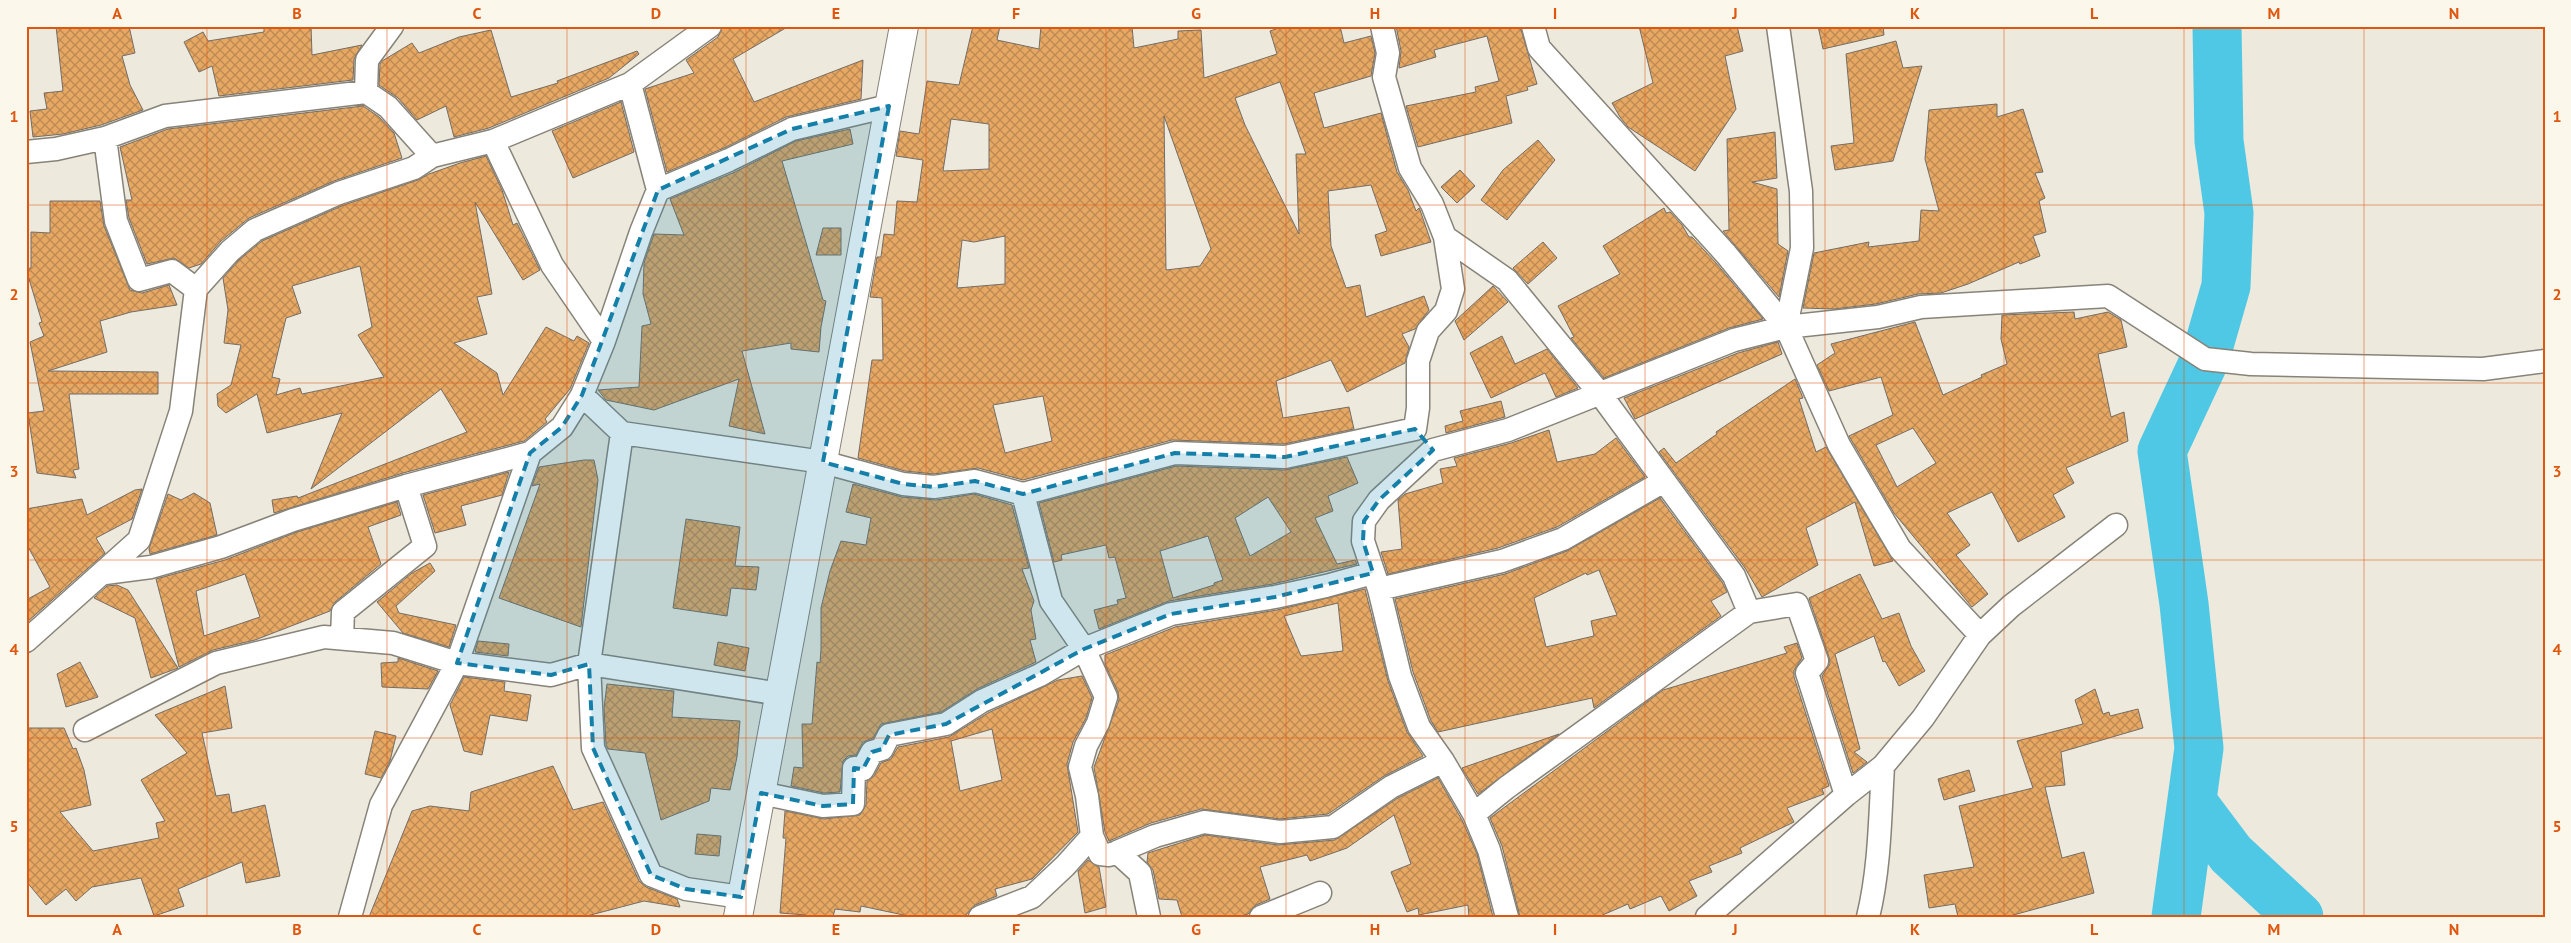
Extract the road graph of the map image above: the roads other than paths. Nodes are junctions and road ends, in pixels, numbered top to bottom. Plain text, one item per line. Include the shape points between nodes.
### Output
1 (392, 26) edge
2 (710, 26) edge
3 (904, 26) edge
4 (1382, 26) edge
5 (1533, 26) edge
6 (1778, 26) edge
7 (630, 84) junction
8 (366, 92) junction
9 (889, 106) junction
10 (105, 138) junction
11 (493, 141) junction
12 (26, 152) edge
13 (432, 156) junction
14 (658, 190) junction
15 (1445, 237) junction
16 (196, 289) junction
17 (1786, 327) junction
18 (604, 340) junction
19 (2545, 361) edge
20 (582, 395) junction
21 (1601, 395) junction
22 (1414, 429) junction
23 (622, 433) junction
24 (1433, 450) junction
25 (530, 453) junction
26 (823, 462) junction
27 (1664, 481) junction
28 (406, 486) junction
29 (1023, 494) junction
30 (2116, 525) dead end
31 (105, 573) junction
32 (1376, 581) junction
33 (1749, 612) junction
34 (1980, 635) junction
35 (342, 638) junction
36 (26, 642) edge
37 (1084, 649) junction
38 (458, 663) junction
39 (589, 664) junction
40 (780, 694) junction
41 (84, 730) dead end
42 (1443, 761) junction
43 (1883, 766) junction
44 (761, 793) junction
45 (1846, 795) junction
46 (1474, 814) junction
47 (1092, 836) junction
48 (1117, 852) junction
49 (1320, 893) dead end
50 (739, 907) edge
51 (350, 917) edge
52 (980, 917) edge
53 (1149, 917) edge
54 (1261, 917) edge
55 (1507, 917) edge
56 (1707, 917) edge
57 (1868, 917) edge

1 - 8 street via 368,60
2 - 7 street
3 - 9 street
4 - 15 street via 1388,53 1384,77 1410,168 1432,204
5 - 17 street via 1539,48 1719,246
6 - 17 street via 1801,191 1802,248
7 - 11 street
7 - 14 street
8 - 10 street via 165,116
8 - 13 street via 388,107
9 - 14 street via 792,129
9 - 26 street
10 - 12 street
10 - 16 street via 116,220 139,280 172,271
11 - 13 street
11 - 18 street via 552,265
13 - 16 street via 414,168 340,193 256,230 230,251
14 - 18 street
15 - 21 street via 1507,280
15 - 22 street via 1453,289 1446,311 1428,331 1418,361 1418,408
16 - 31 street via 181,412 166,464 139,540
17 - 19 street via 1878,317 1921,307 2108,296 2205,359 2251,364 2483,369
17 - 21 street via 1734,340
17 - 34 street via 1839,445 1900,548
18 - 20 street
20 - 23 street
20 - 25 street via 562,426
21 - 24 street via 1508,430
21 - 27 street
22 - 24 street
22 - 29 street via 1286,457 1175,454
23 - 26 street
23 - 39 street
24 - 32 street via 1379,500 1364,521 1363,541
25 - 28 street
25 - 38 street
26 - 29 street via 903,484 934,487 976,481
26 - 40 street
27 - 32 street via 1563,539 1502,561
27 - 33 street via 1734,576
28 - 31 street via 293,520 221,547 151,567
28 - 35 street via 424,546 343,612
29 - 37 street via 1051,601
30 - 34 street via 2010,606
31 - 36 street
32 - 37 street via 1326,586 1171,614
32 - 42 street via 1400,676 1419,727
33 - 45 street via 1797,604 1817,661 1806,673
33 - 46 street
34 - 43 street via 1923,718
35 - 38 street via 393,643
35 - 41 street via 324,636 216,663
37 - 44 street via 1040,676 982,701 946,724 889,735 882,750 872,752 863,769 854,768 853,804 823,806
37 - 47 street via 1106,696 1080,767 1088,796
38 - 39 street via 551,675
38 - 51 street via 381,805
39 - 40 street
39 - 50 street via 593,748 651,876
40 - 44 street
42 - 46 street
42 - 48 street via 1391,787 1333,827 1280,832 1204,822 1155,836
43 - 45 street
43 - 57 street via 1877,854
44 - 50 street
45 - 56 street
46 - 55 street via 1489,850
47 - 48 street via 1100,854
47 - 52 street via 1032,897
48 - 53 street via 1140,873
49 - 54 street

